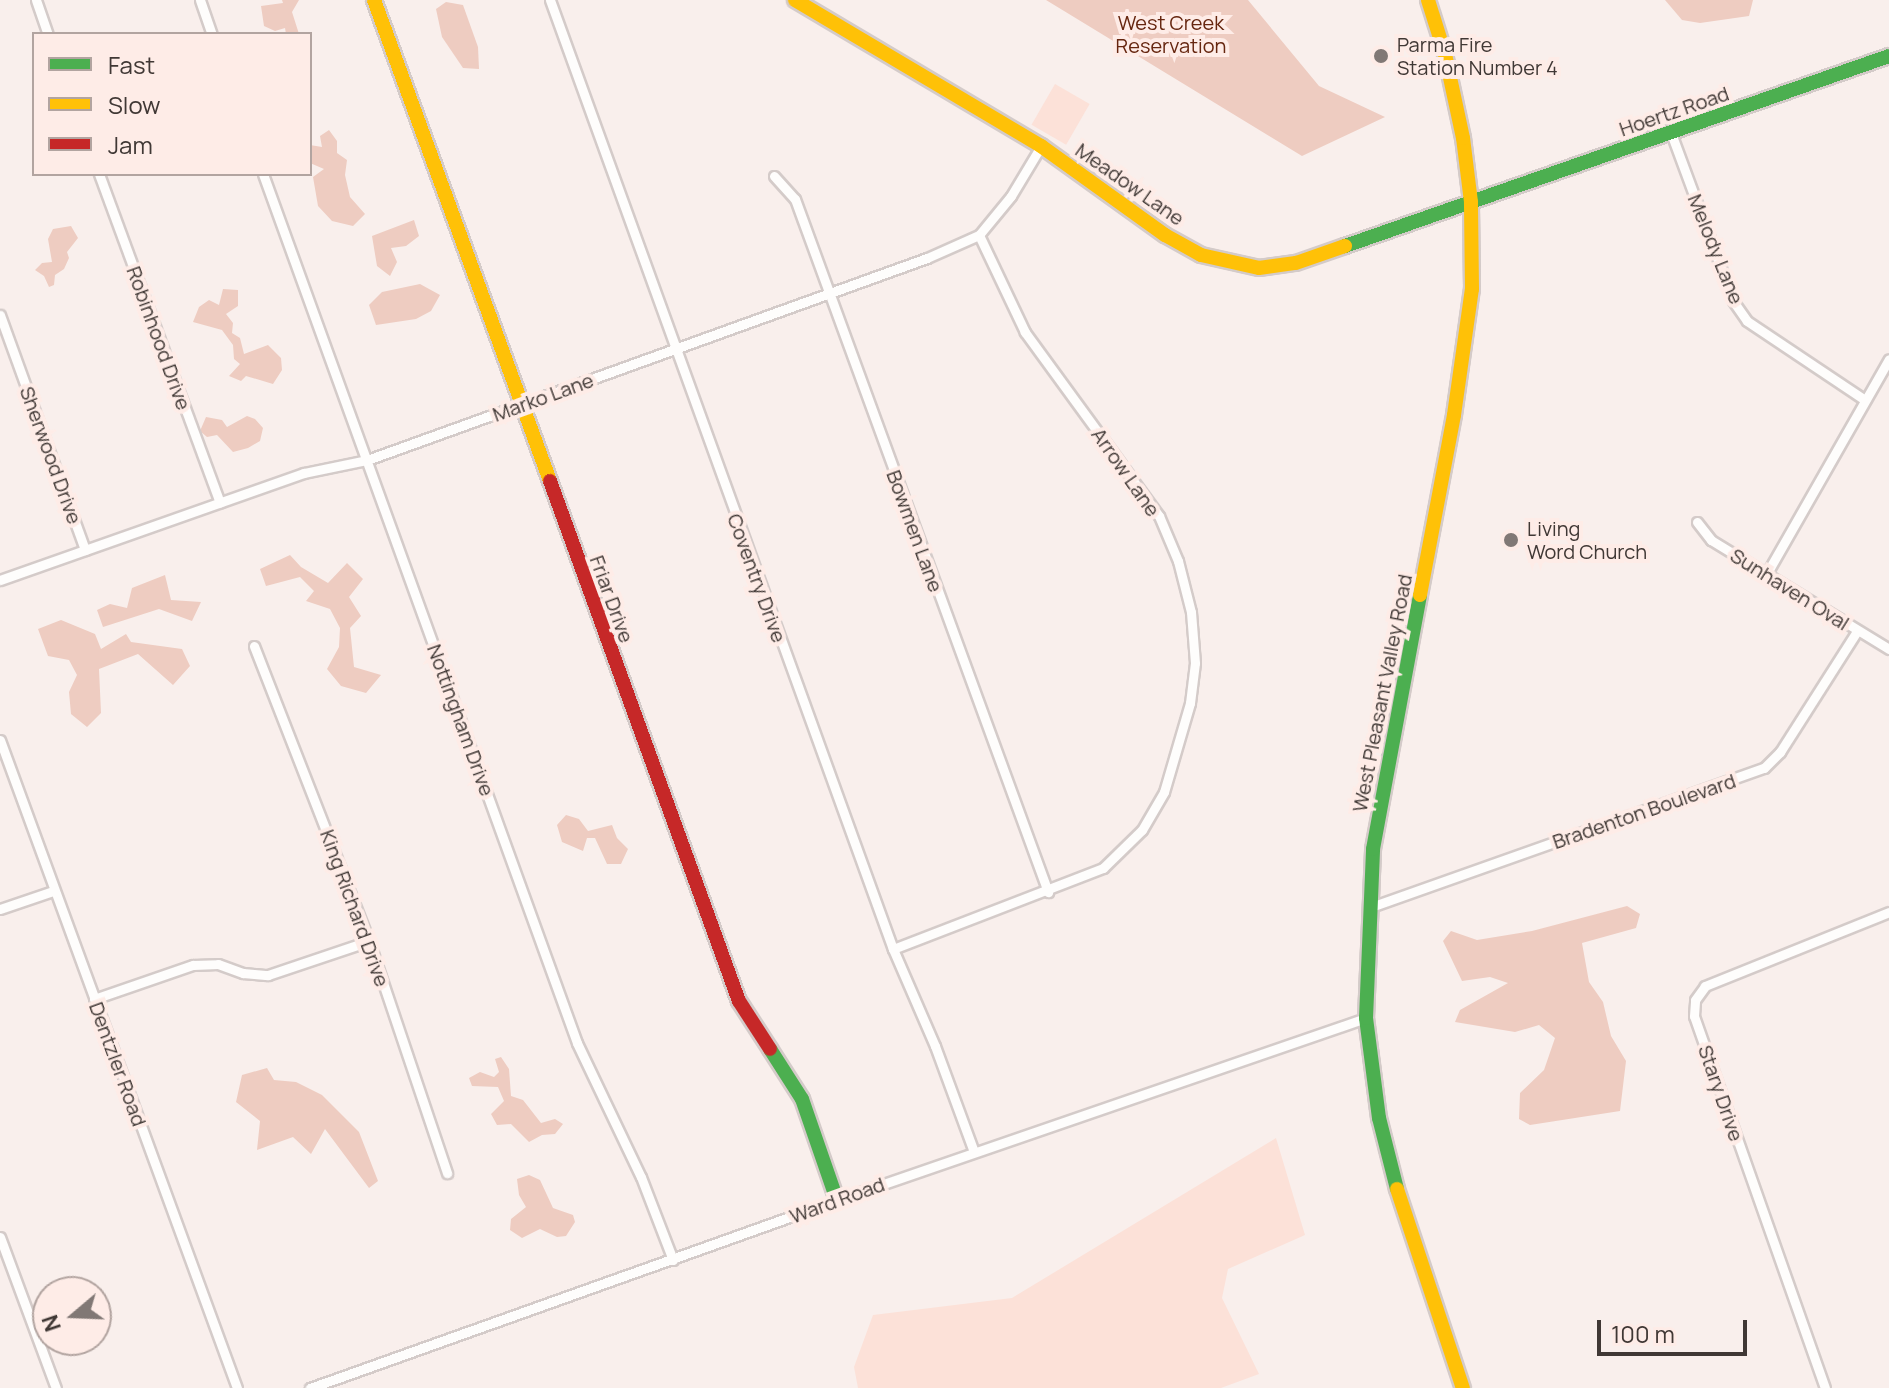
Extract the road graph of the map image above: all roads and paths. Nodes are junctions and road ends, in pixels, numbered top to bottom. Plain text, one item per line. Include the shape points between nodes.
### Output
1 (36, 0) edge
2 (200, 0) edge
3 (374, 0) edge
4 (550, 0) edge
5 (795, 0) edge
6 (1428, 0) edge
7 (47, 32) edge
8 (211, 32) edge
9 (1889, 56) edge
10 (1671, 133) junction
11 (1041, 146) junction
12 (100, 176) edge
13 (264, 176) edge
14 (774, 176) dead end
15 (1471, 202) junction
16 (979, 235) junction
17 (828, 294) junction
18 (0, 315) edge
19 (674, 349) junction
20 (1889, 359) edge
21 (1865, 400) junction
22 (520, 406) junction
23 (367, 460) junction
24 (220, 502) junction
25 (1697, 522) dead end
26 (85, 550) junction
27 (1767, 573) junction
28 (0, 580) edge
29 (1857, 631) junction
30 (254, 646) dead end
31 (1889, 649) edge
32 (0, 740) edge
33 (53, 891) junction
34 (1048, 892) junction
35 (1368, 908) junction
36 (0, 909) edge
37 (1889, 912) edge
38 (369, 941) junction
39 (893, 949) junction
40 (94, 999) junction
41 (1366, 1018) junction
42 (974, 1152) junction
43 (447, 1173) dead end
44 (837, 1200) junction
45 (0, 1237) edge
46 (673, 1260) junction
47 (56, 1388) edge
48 (237, 1388) edge
49 (310, 1388) edge
50 (1463, 1388) edge
51 (1825, 1388) edge

1 - 7 street
2 - 8 street
3 - 22 street, Friar Drive
4 - 19 street, Coventry Drive
5 - 11 street, Meadow Lane
6 - 15 street, West Pleasant Valley Road via 1463,138
9 - 10 street, Hoertz Road
10 - 15 street, Hoertz Road
10 - 21 street, Melody Lane via 1733,301 1747,321
11 - 15 street, Meadow Lane via 1165,235 1201,255 1259,268 1296,263
11 - 16 street, Marko Lane
12 - 24 street, Robinhood Drive
13 - 23 street, Nottingham Drive
14 - 17 street, Bowmen Lane via 795,199
15 - 35 street, West Pleasant Valley Road via 1472,289 1454,415 1373,849
16 - 17 street, Marko Lane
16 - 34 street, Arrow Lane via 1025,332 1159,516 1191,612 1195,663 1190,703 1164,792 1142,830 1103,868
17 - 19 street, Marko Lane
17 - 34 street, Bowmen Lane
18 - 26 street, Sherwood Drive
19 - 22 street, Marko Lane
19 - 39 street, Coventry Drive
20 - 21 street
21 - 27 street
22 - 23 street, Marko Lane
22 - 44 street, Friar Drive via 739,1001 802,1099
23 - 24 street, Marko Lane via 304,473
23 - 46 street, Nottingham Drive via 577,1043 641,1177
24 - 26 street, Marko Lane
25 - 27 street, Sunhaven Oval via 1711,540
26 - 28 street, Marko Lane
27 - 29 street, Sunhaven Oval
29 - 31 street, Sunhaven Oval
29 - 35 street, Bradenton Boulevard via 1780,752 1764,768
30 - 38 street, King Richard Drive
32 - 33 street, Dentzler Road
33 - 36 street
33 - 40 street, Dentzler Road
34 - 39 street, Arrow Lane
35 - 41 street, West Pleasant Valley Road
37 - 51 street, Stary Drive via 1705,986 1695,1000 1694,1016
38 - 40 street via 268,975 218,964 193,965
38 - 43 street, King Richard Drive
39 - 42 street, Coventry Drive
40 - 48 street, Dentzler Road
41 - 42 street, Ward Road
41 - 50 street, West Pleasant Valley Road via 1379,1118 1398,1195
42 - 44 street, Ward Road
44 - 46 street, Ward Road
45 - 47 street
46 - 49 street, Ward Road

